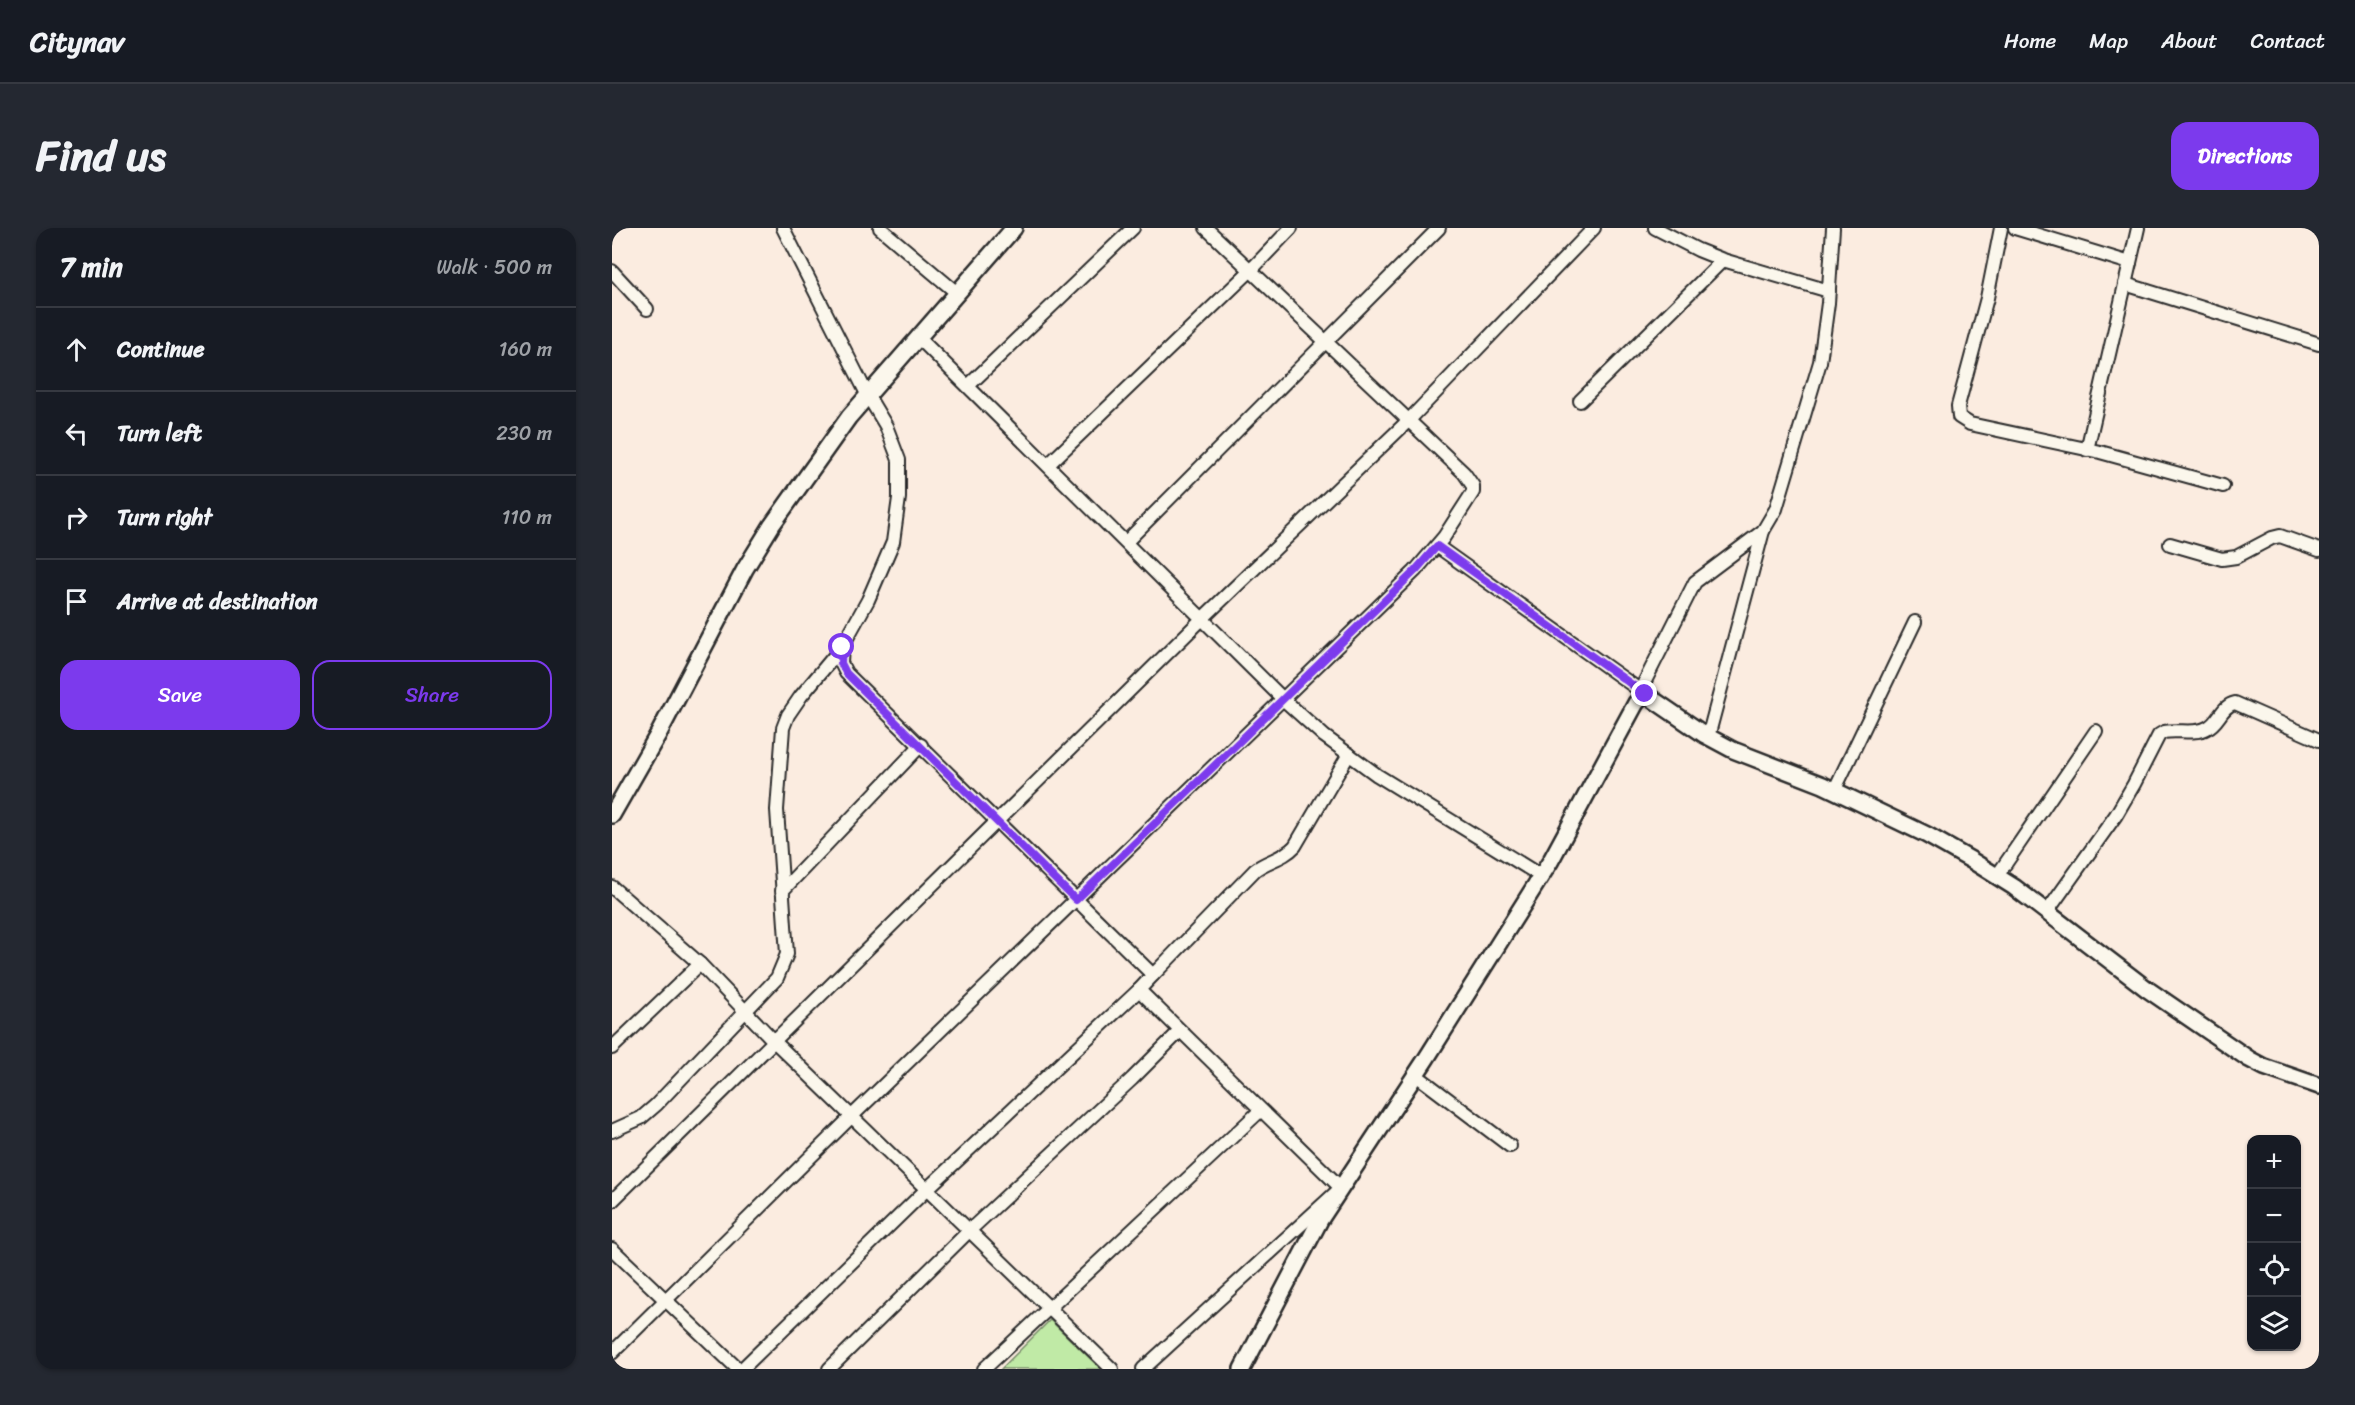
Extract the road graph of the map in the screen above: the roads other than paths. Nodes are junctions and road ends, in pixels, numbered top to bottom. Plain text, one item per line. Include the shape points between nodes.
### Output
1 (783, 228) edge
2 (880, 228) edge
3 (1014, 228) edge
4 (1133, 228) edge
5 (1206, 228) edge
6 (1291, 228) edge
7 (1439, 228) edge
8 (1594, 228) edge
9 (1654, 228) edge
10 (1833, 228) edge
11 (2001, 228) edge
12 (2016, 228) edge
13 (2138, 228) edge
14 (1723, 260) junction
15 (2130, 263) junction
16 (1251, 270) junction
17 (612, 271) edge
18 (2125, 284) junction
19 (1828, 291) junction
20 (957, 293) junction
21 (648, 309) dead end
22 (918, 338) junction
23 (1327, 343) junction
24 (2319, 344) edge
25 (968, 386) junction
26 (868, 396) junction
27 (1580, 401) dead end
28 (1409, 420) junction
29 (2086, 450) junction
30 (1048, 465) junction
31 (2223, 486) dead end
32 (1763, 531) junction
33 (1126, 542) junction
34 (2170, 544) dead end
35 (1437, 546) junction
36 (2319, 550) edge
37 (1203, 618) junction
38 (1915, 622) dead end
39 (842, 647) junction
40 (1643, 693) junction
41 (1283, 699) junction
42 (2096, 731) dead end
43 (1708, 737) junction
44 (2317, 738) edge
45 (921, 745) junction
46 (1349, 754) junction
47 (1834, 791) junction
48 (612, 815) edge
49 (996, 821) junction
50 (1541, 876) junction
51 (1997, 876) junction
52 (612, 887) edge
53 (782, 891) junction
54 (1076, 900) junction
55 (2047, 912) junction
56 (700, 964) junction
57 (1153, 975) junction
58 (1139, 990) junction
59 (746, 1012) junction
60 (1180, 1031) junction
61 (775, 1042) junction
62 (612, 1048) edge
63 (1416, 1075) junction
64 (2319, 1086) edge
65 (1262, 1110) junction
66 (852, 1116) junction
67 (612, 1131) edge
68 (1510, 1146) dead end
69 (928, 1188) junction
70 (1341, 1188) junction
71 (612, 1201) edge
72 (970, 1230) junction
73 (612, 1249) edge
74 (666, 1300) junction
75 (1048, 1307) junction
76 (612, 1353) edge
77 (738, 1369) edge
78 (742, 1369) edge
79 (829, 1369) edge
80 (984, 1369) edge
81 (1112, 1369) edge
82 (1143, 1369) edge
83 (1242, 1369) edge

1 - 26 street
2 - 20 street
3 - 20 street
4 - 25 street
5 - 16 street
6 - 16 street
7 - 23 street
8 - 28 street
9 - 14 street
10 - 19 street
11 - 29 street via 1958,406 1959,417 1970,424
12 - 15 street
13 - 15 street
14 - 19 street
14 - 27 street
15 - 18 street
16 - 23 street
16 - 30 street
17 - 21 street
18 - 24 street
18 - 29 street
19 - 32 street via 1820,362 1776,508
20 - 22 street
22 - 25 street
22 - 26 street
23 - 28 street
23 - 33 street
25 - 30 street
26 - 39 street via 886,426 899,460 899,498 893,542
26 - 48 street via 772,525
28 - 35 street via 1473,486 1466,506
28 - 37 street
29 - 31 street
30 - 33 street
32 - 40 street via 1695,582
32 - 43 street
33 - 37 street
34 - 36 street via 2222,559 2280,536
35 - 40 street
35 - 41 street
37 - 41 street
37 - 49 street
38 - 47 street
39 - 45 street via 841,663 846,673
39 - 53 street via 801,696 783,728 777,810
40 - 43 street
40 - 50 street
41 - 46 street
41 - 54 street
42 - 51 street
43 - 47 street
44 - 55 street via 2235,703 2226,706 2206,729 2159,735 2115,815
45 - 49 street
45 - 53 street
46 - 50 street
46 - 57 street via 1295,846 1255,870
47 - 51 street via 1927,835
49 - 54 street
49 - 61 street
50 - 63 street
51 - 55 street
52 - 56 street
53 - 59 street via 787,954 777,978
54 - 57 street
54 - 66 street
55 - 64 street via 2249,1059
56 - 59 street
56 - 62 street
57 - 58 street
58 - 60 street
58 - 69 street
59 - 61 street
59 - 67 street via 656,1105 641,1118
60 - 65 street
60 - 72 street
61 - 66 street
61 - 71 street
63 - 68 street
63 - 70 street
65 - 70 street
65 - 75 street
66 - 69 street
66 - 74 street
69 - 72 street
69 - 78 street
70 - 82 street
70 - 83 street via 1320,1220
72 - 75 street
72 - 79 street
73 - 74 street
74 - 76 street
74 - 77 street
75 - 80 street
75 - 81 street

